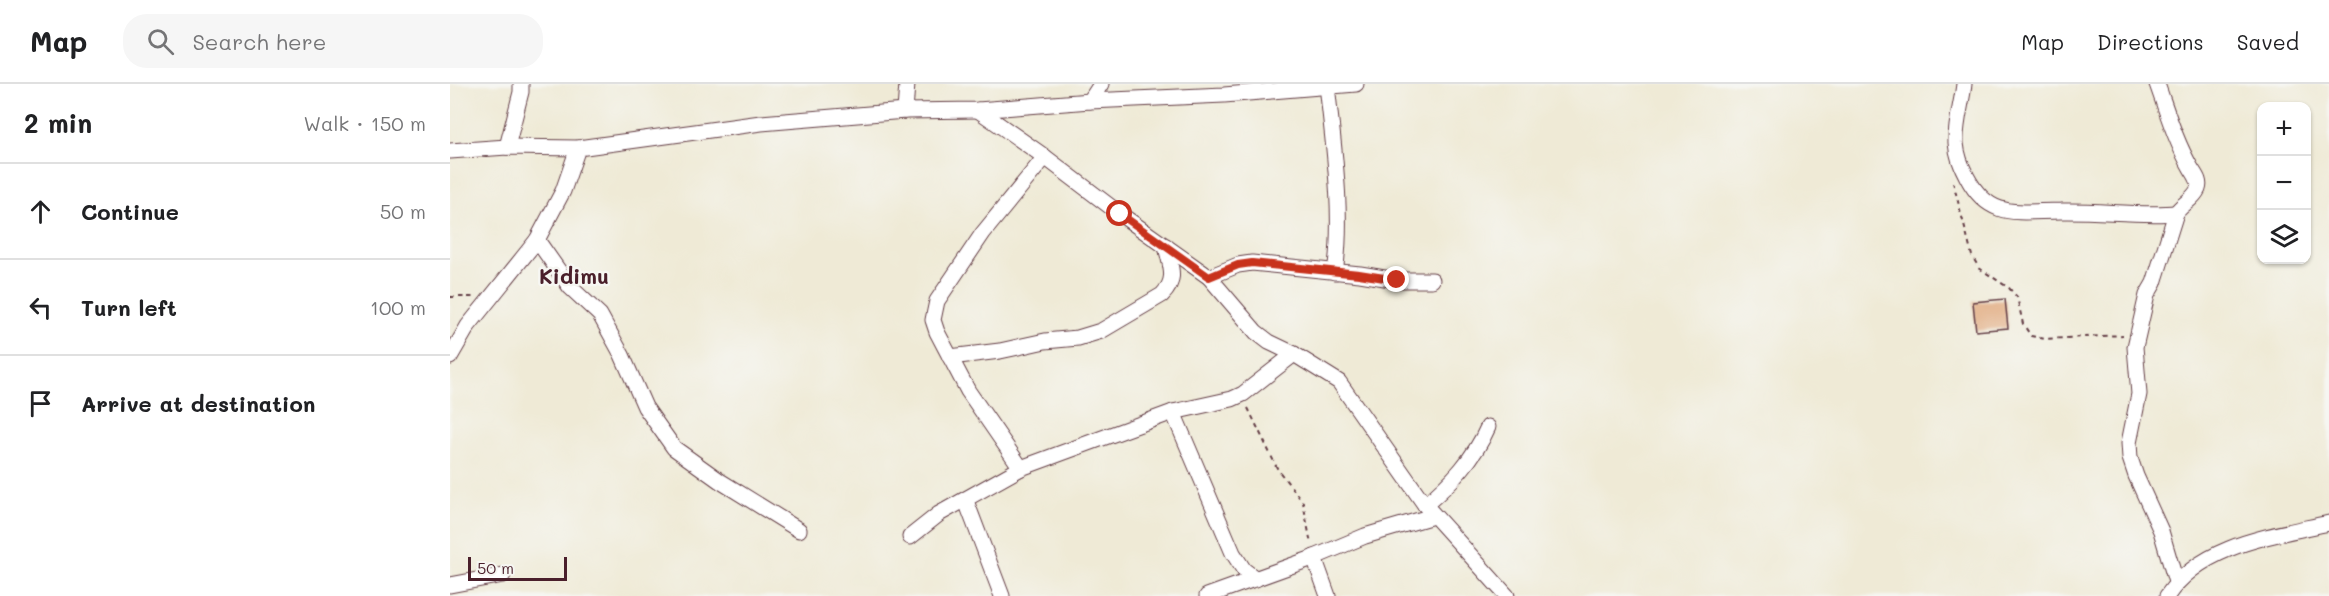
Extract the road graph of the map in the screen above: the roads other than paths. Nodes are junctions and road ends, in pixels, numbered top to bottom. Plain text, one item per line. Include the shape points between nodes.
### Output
1 (520, 84) edge
2 (907, 84) edge
3 (1101, 84) edge
4 (1356, 84) edge
5 (1964, 84) edge
6 (2157, 84) edge
7 (1327, 85) edge
8 (1090, 101) junction
9 (978, 110) junction
10 (905, 111) junction
11 (507, 147) junction
12 (578, 148) junction
13 (450, 151) edge
14 (1046, 157) junction
15 (2176, 213) junction
16 (537, 240) junction
17 (1166, 246) junction
18 (1335, 272) junction
19 (1209, 277) junction
20 (1432, 280) dead end
21 (1294, 354) junction
22 (450, 357) edge
23 (950, 357) junction
24 (1173, 412) junction
25 (1488, 427) dead end
26 (1021, 468) junction
27 (966, 501) junction
28 (1429, 511) junction
29 (2329, 523) edge
30 (799, 531) dead end
31 (910, 537) dead end
32 (1312, 558) junction
33 (503, 575) dead end
34 (1256, 579) junction
35 (2176, 582) junction
36 (450, 585) edge
37 (1002, 596) edge
38 (1207, 596) edge
39 (1328, 596) edge
40 (1507, 596) edge
41 (2167, 596) edge

1 - 11 street
2 - 10 street
3 - 8 street
4 - 7 street
5 - 15 street via 1956,141 1958,160 1975,193 1986,203 2021,213
6 - 15 street via 2200,187
7 - 8 street via 1224,95
7 - 18 street via 1337,192
8 - 9 street
9 - 10 street
9 - 14 street
10 - 12 street via 761,123
11 - 12 street
11 - 13 street
12 - 16 street via 563,191
14 - 17 street
14 - 23 street via 983,233 937,302 933,320
15 - 35 street via 2147,295 2135,347 2139,394 2129,443 2136,476 2161,531
16 - 22 street via 468,326
16 - 30 street via 570,288 600,315 645,407 674,448
17 - 19 street
17 - 23 street via 1173,276 1170,287 1101,331
18 - 19 street via 1252,263
18 - 20 street
19 - 21 street via 1256,332
21 - 24 street via 1243,394
21 - 28 street via 1339,382
23 - 26 street via 968,391
24 - 26 street
24 - 34 street via 1233,553 1244,570
25 - 28 street via 1480,446
26 - 27 street
27 - 31 street via 939,514
27 - 37 street
28 - 32 street
28 - 40 street
29 - 35 street via 2213,555
32 - 34 street
32 - 39 street
33 - 36 street
34 - 38 street
35 - 41 street

